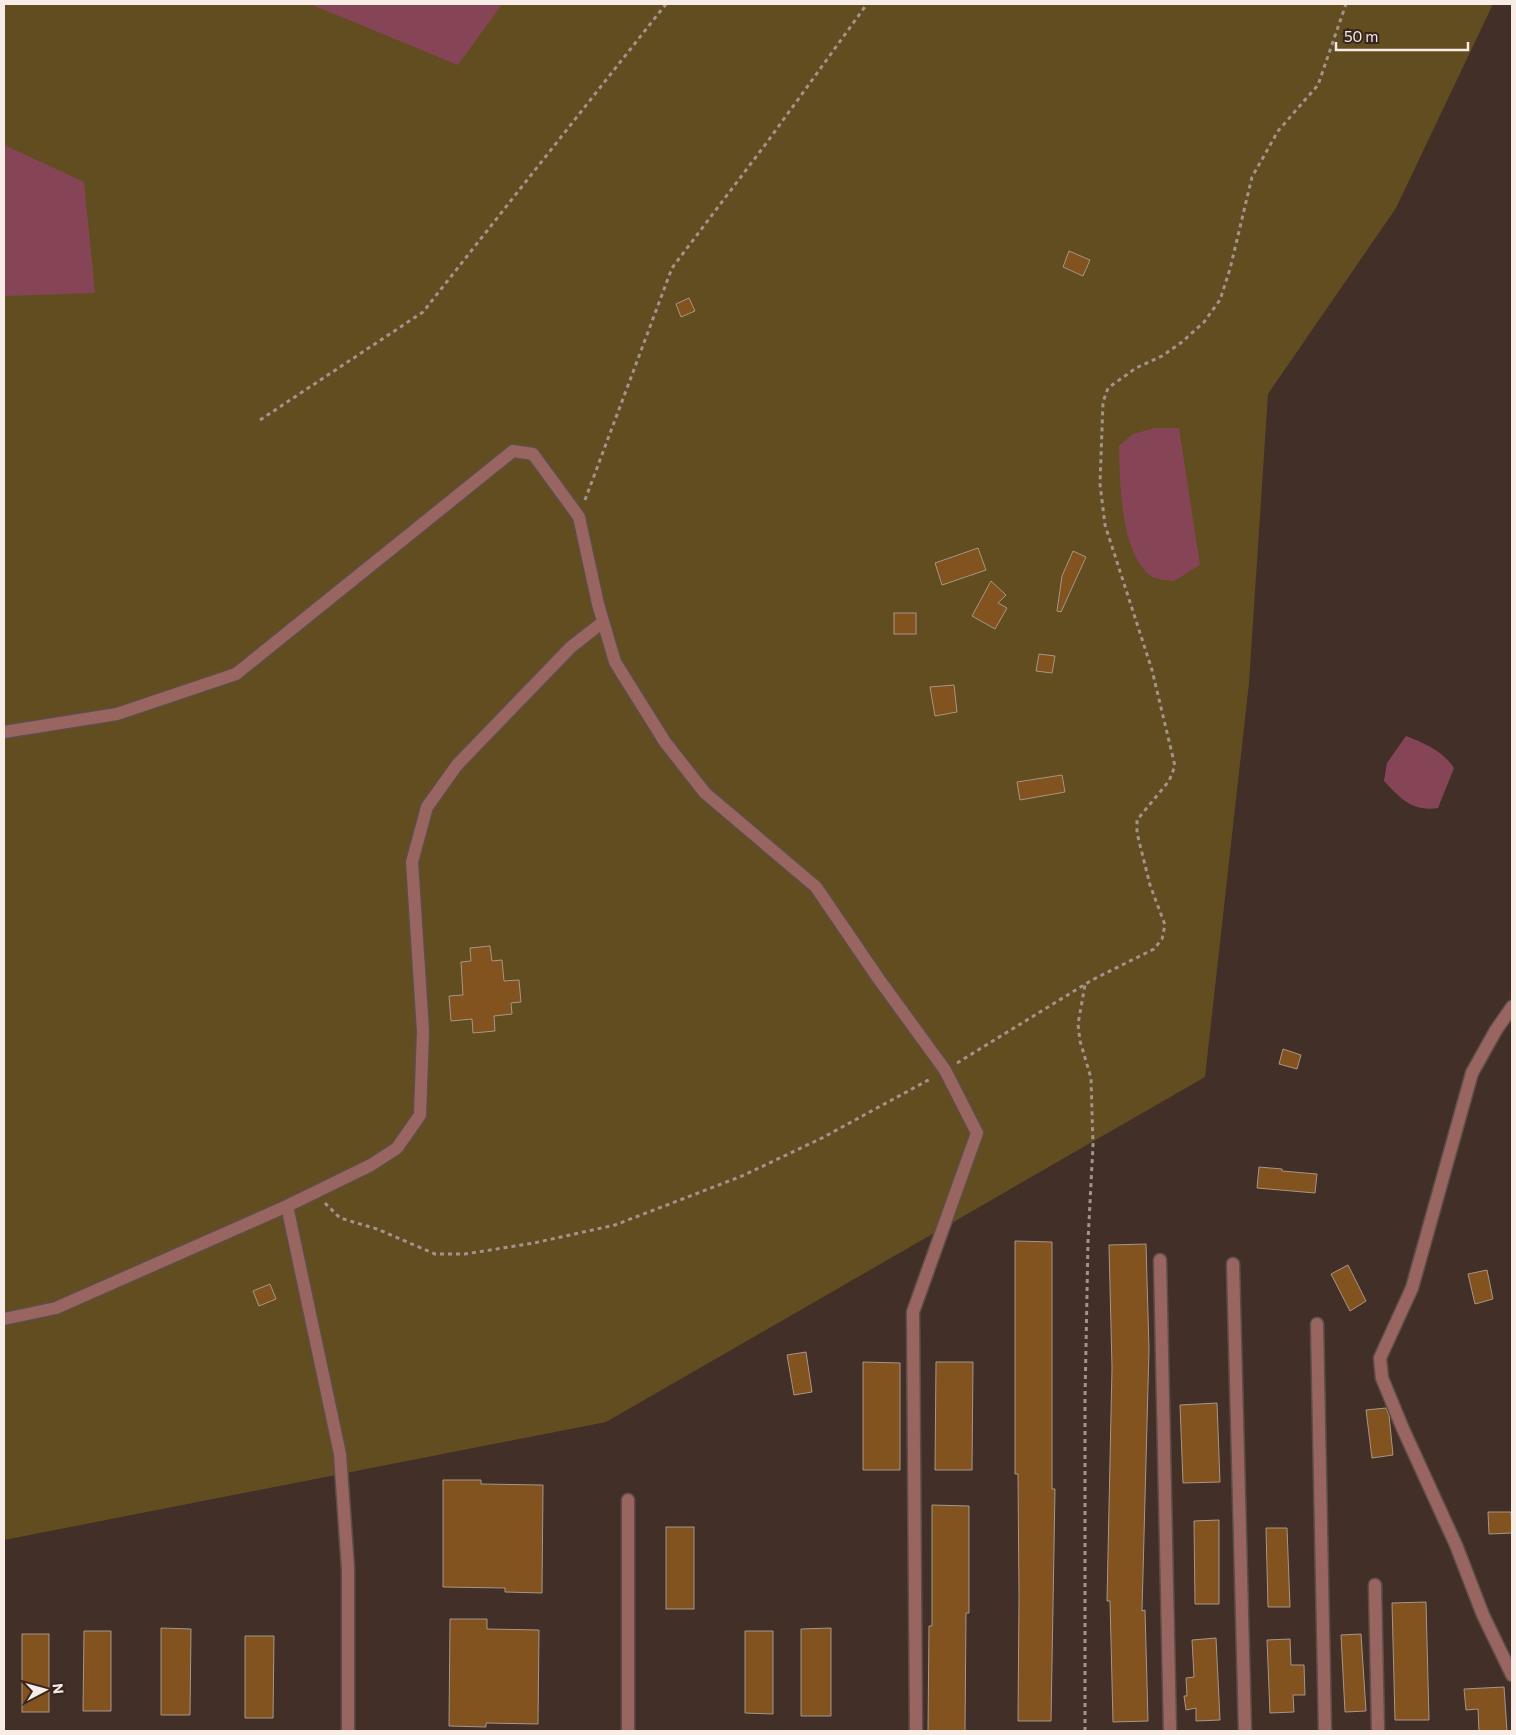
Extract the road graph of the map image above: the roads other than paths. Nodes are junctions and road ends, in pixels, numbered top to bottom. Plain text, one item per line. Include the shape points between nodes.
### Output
1 (603, 622) junction
2 (4, 732) edge
3 (1512, 1007) edge
4 (287, 1206) junction
5 (1160, 1260) dead end
6 (1233, 1264) dead end
7 (4, 1319) edge
8 (1317, 1324) dead end
9 (628, 1500) dead end
10 (1376, 1585) dead end
11 (1512, 1675) edge
12 (348, 1731) edge
13 (628, 1731) edge
14 (916, 1731) edge
15 (1170, 1731) edge
16 (1245, 1731) edge
17 (1325, 1731) edge
18 (1378, 1731) edge

1 - 2 street via 579,517 533,454 514,451 236,674 117,714
1 - 4 street via 570,647 457,765 427,807 412,862 423,1031 420,1115 396,1148 371,1165
1 - 14 street via 615,662 665,742 705,793 816,887 945,1070 977,1133 914,1312
3 - 11 street via 1472,1073 1412,1288 1380,1358 1382,1378 1403,1429
4 - 7 street via 56,1308
4 - 12 street via 340,1454 348,1569
5 - 15 street
6 - 16 street
8 - 17 street
9 - 13 street
10 - 18 street

